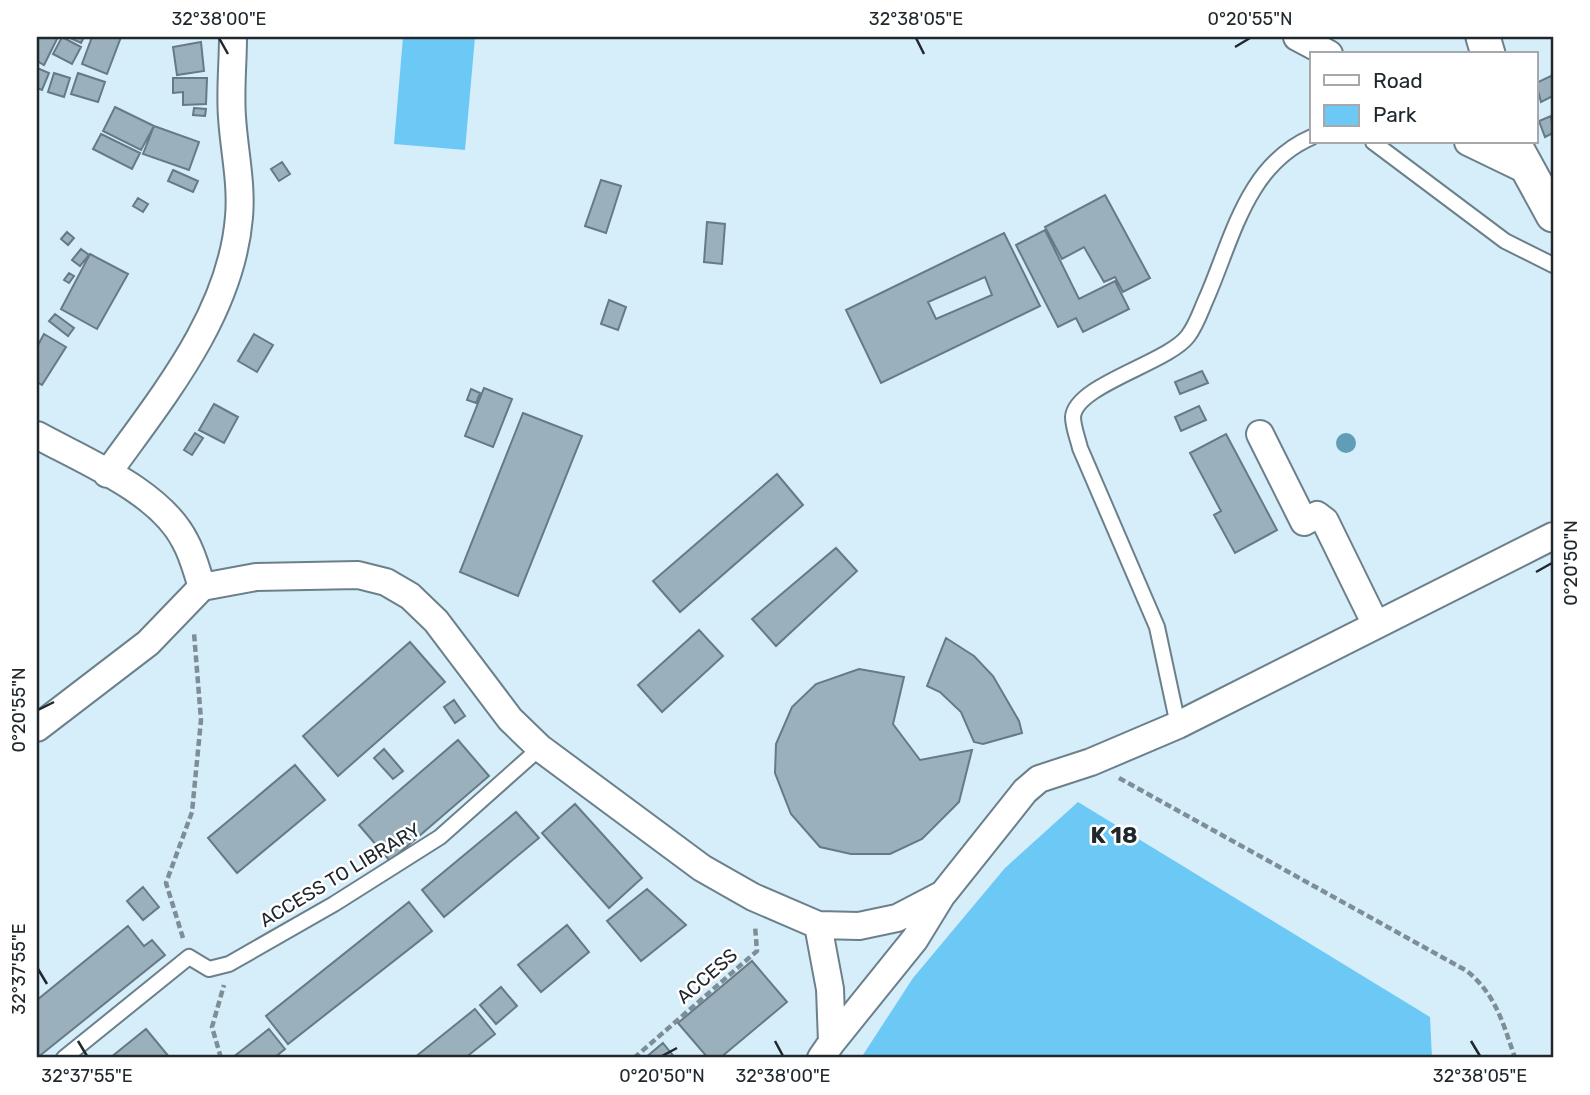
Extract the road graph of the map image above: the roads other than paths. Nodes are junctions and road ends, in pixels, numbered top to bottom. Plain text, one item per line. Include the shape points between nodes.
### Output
1 (233, 37) edge
2 (1297, 37) edge
3 (1325, 52) edge
4 (1310, 138) edge
5 (1376, 144) edge
6 (1475, 144) edge
7 (1520, 156) edge
8 (1553, 215) edge
9 (1553, 265) edge
10 (1260, 434) dead end
11 (37, 435) edge
12 (107, 474) junction
13 (1553, 536) edge
14 (196, 594) junction
15 (1376, 625) junction
16 (1178, 724) junction
17 (37, 728) edge
18 (540, 748) junction
19 (943, 894) junction
20 (818, 925) junction
21 (827, 1050) edge
22 (64, 1058) edge

1 - 12 street via 232,115 239,219 221,298 164,393
2 - 3 street
4 - 16 lane via 1272,161 1253,188 1187,337 1080,401 1075,410 1080,448 1157,627
5 - 9 lane via 1505,241
6 - 7 street
7 - 8 street
10 - 15 street via 1304,522 1317,515 1325,521
11 - 12 street
12 - 14 street via 135,489 166,515 185,540
13 - 15 street
14 - 17 street via 148,643
14 - 18 street via 269,577 358,575 386,582 410,596 436,621 510,719
15 - 16 street
16 - 19 street via 1039,779
18 - 20 street via 702,867 753,897
18 - 22 lane, ACCESS TO LIBRARY via 440,837 229,964 209,969 189,957
19 - 20 street via 897,918 859,926
19 - 21 street via 915,939
20 - 21 street via 830,989

